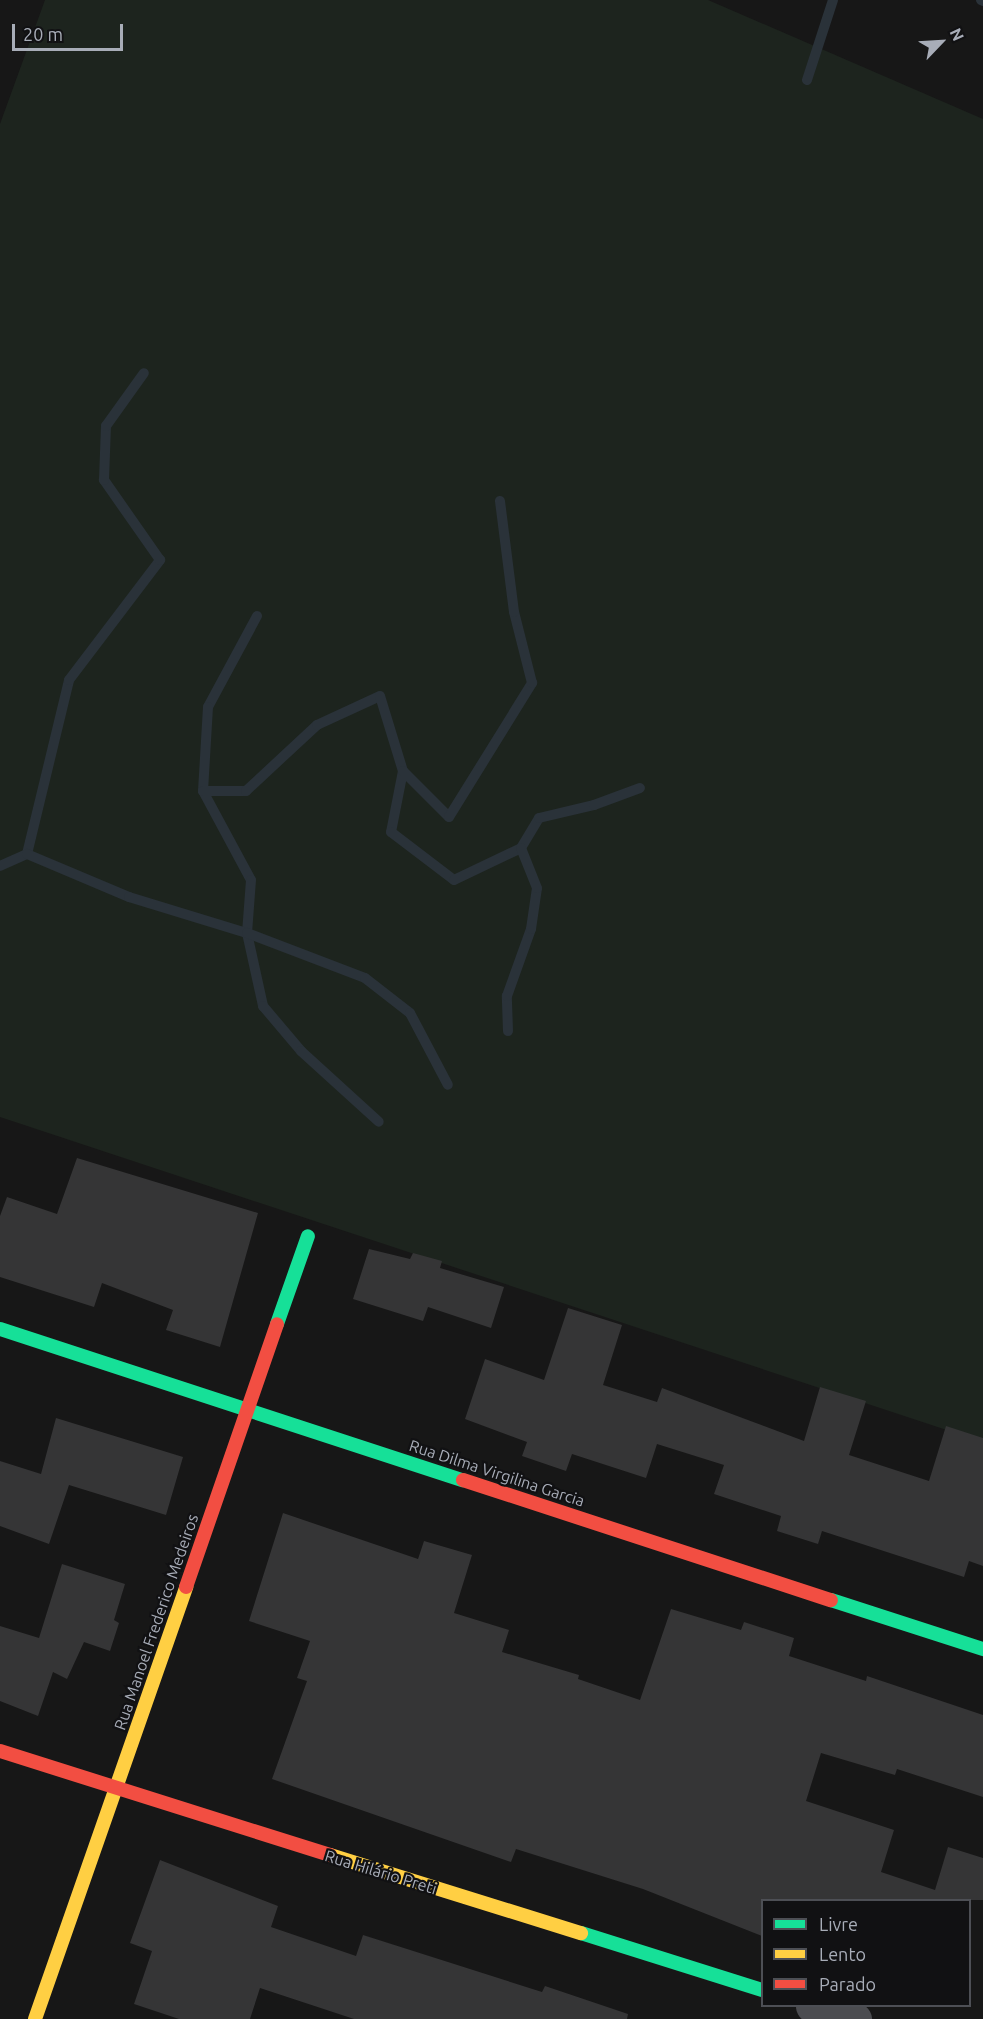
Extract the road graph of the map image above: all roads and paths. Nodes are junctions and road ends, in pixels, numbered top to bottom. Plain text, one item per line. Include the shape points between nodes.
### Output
1 (308, 1236) dead end
2 (0, 1329) edge
3 (247, 1409) junction
4 (983, 1649) edge
5 (0, 1751) edge
6 (115, 1789) junction
7 (761, 1990) edge
8 (815, 2007) edge
9 (35, 2019) edge
10 (855, 2019) edge

1 - 3 street, Rua Manoel Frederico Medeiros
2 - 3 street, Rua Dilma Virgilina Garcia
3 - 4 street, Rua Dilma Virgilina Garcia
3 - 6 street, Rua Manoel Frederico Medeiros
5 - 6 street, Rua Hilário Preti
6 - 7 street, Rua Hilário Preti
6 - 9 street, Rua Manoel Frederico Medeiros
8 - 10 street

